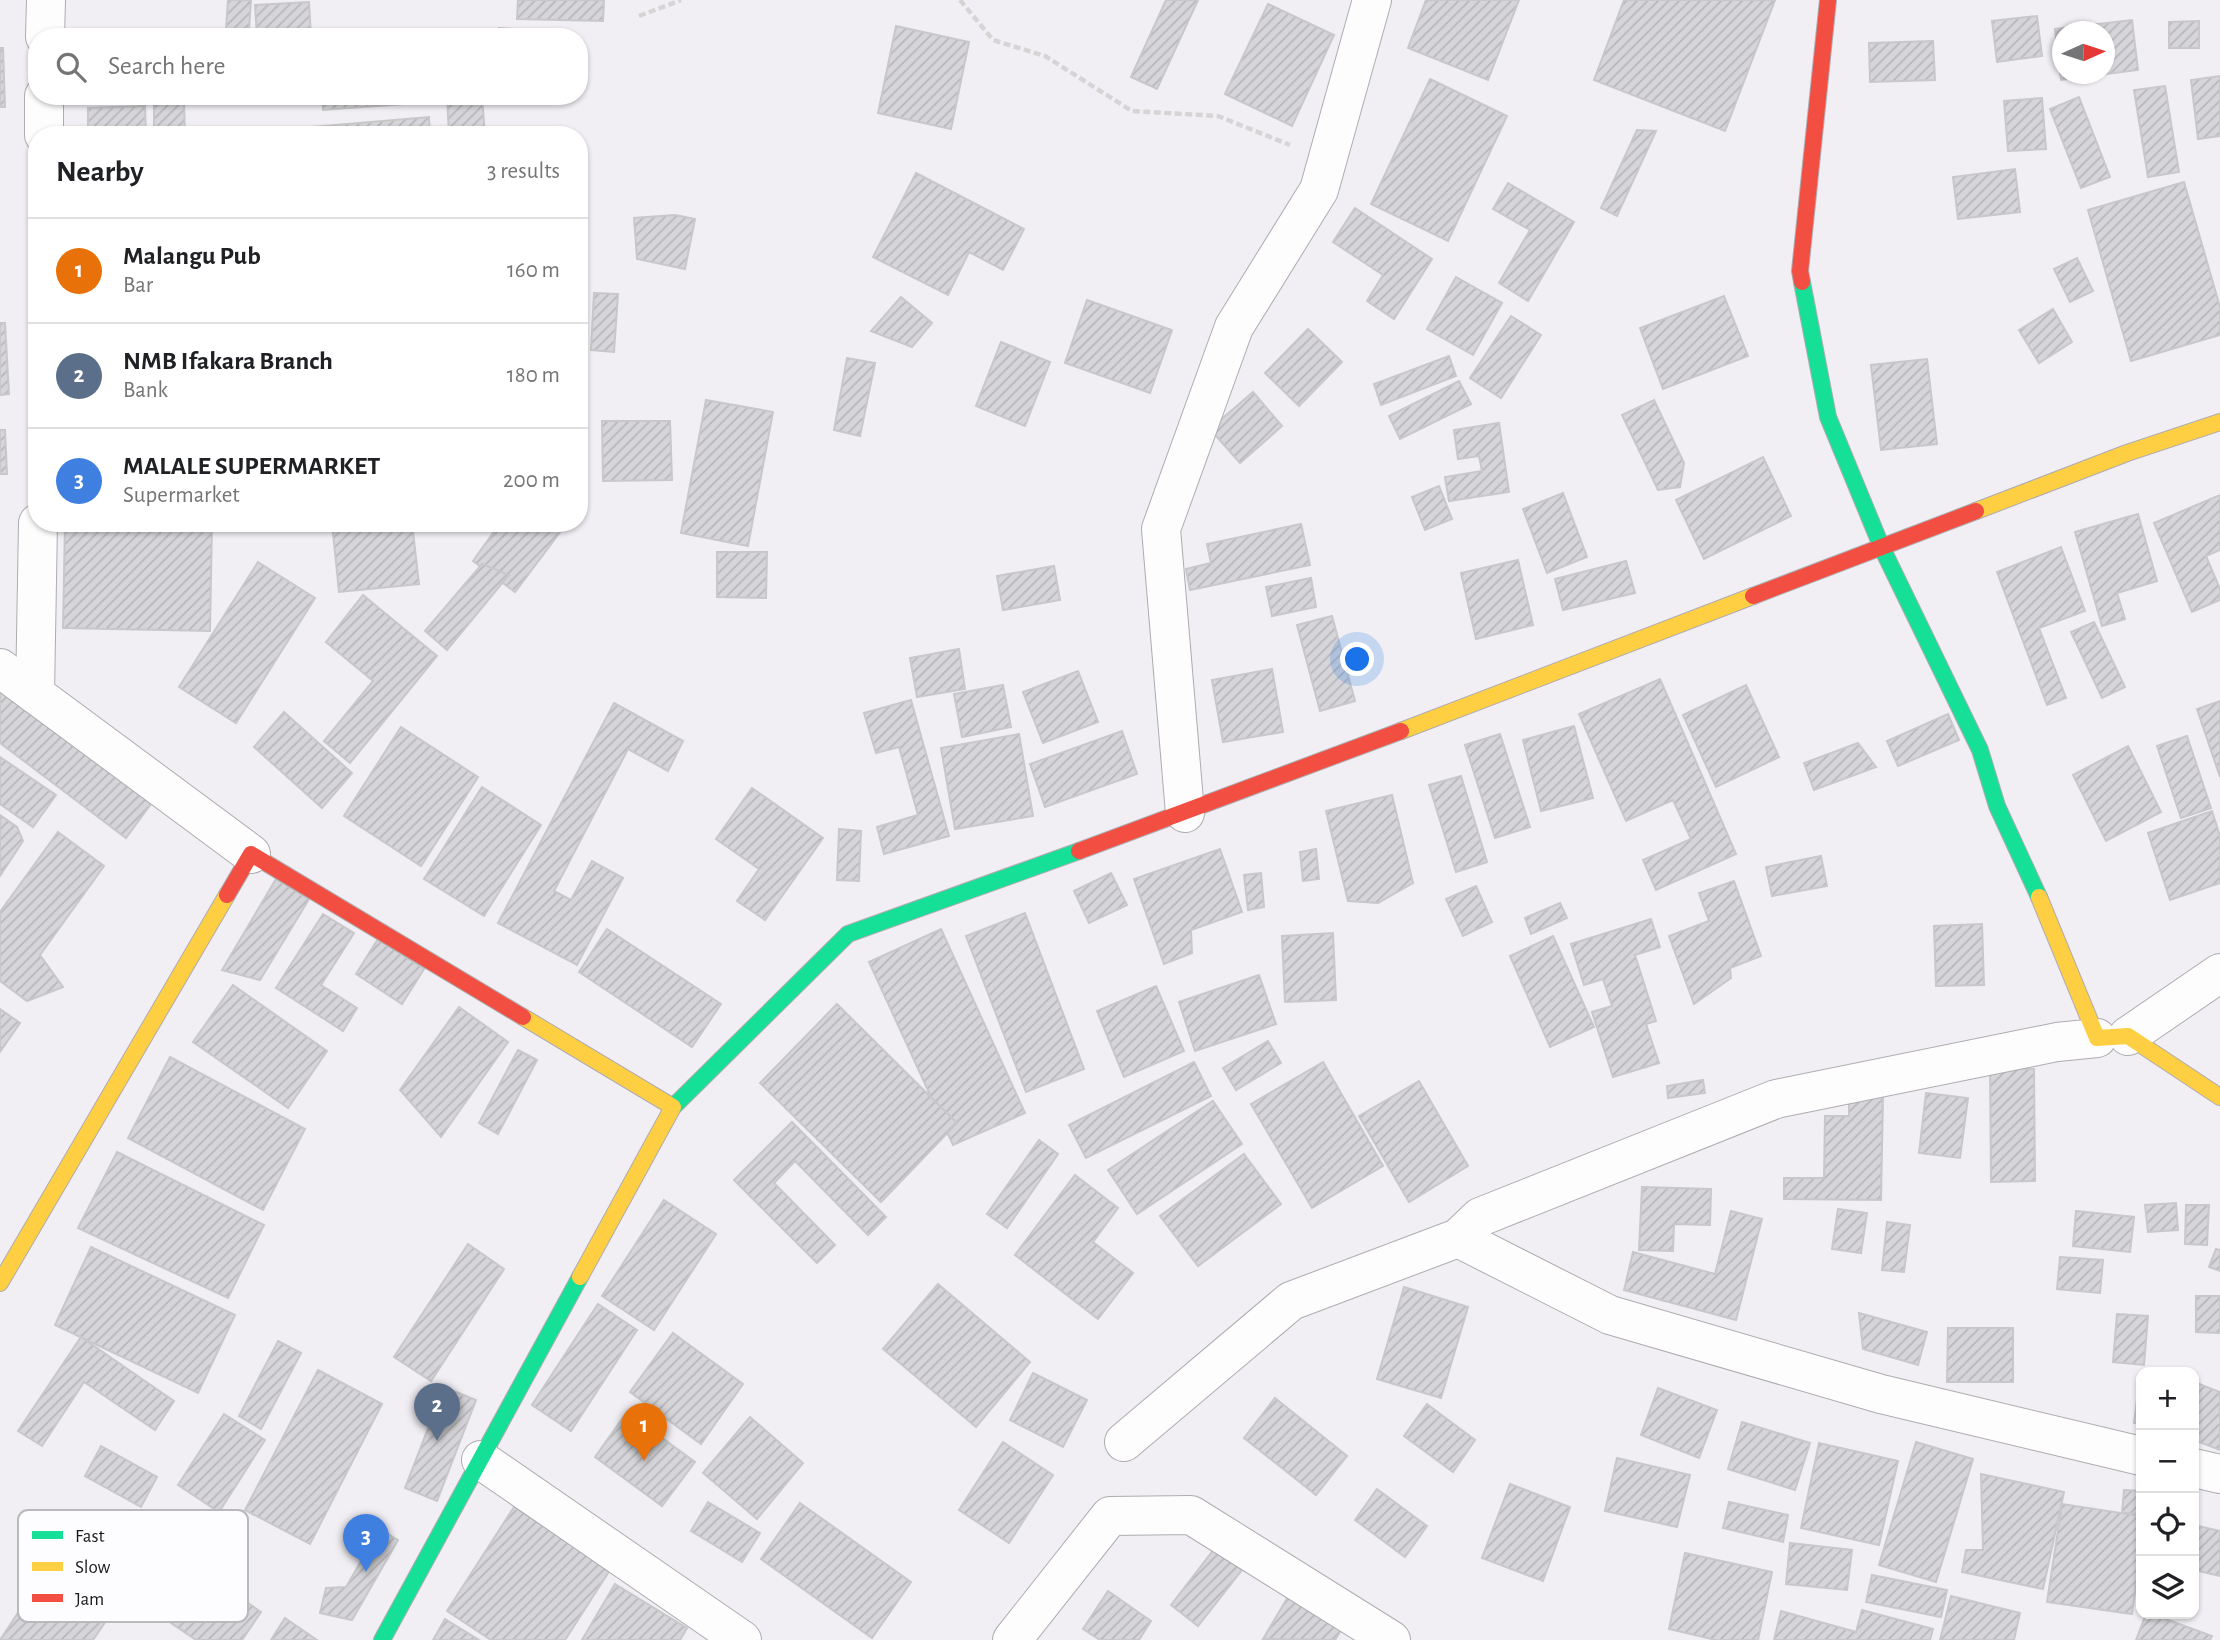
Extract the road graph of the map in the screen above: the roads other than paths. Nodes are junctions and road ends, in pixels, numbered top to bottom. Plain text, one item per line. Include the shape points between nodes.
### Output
1 (46, 0) edge
2 (1372, 0) edge
3 (1828, 0) edge
4 (45, 28) edge
5 (44, 105) edge
6 (44, 126) edge
7 (2220, 422) edge
8 (38, 532) edge
9 (1882, 548) junction
10 (0, 668) edge
11 (35, 694) junction
12 (1185, 813) junction
13 (251, 854) junction
14 (2220, 972) edge
15 (2112, 1037) junction
16 (2220, 1097) edge
17 (673, 1107) junction
18 (1458, 1238) junction
19 (0, 1283) edge
20 (1124, 1442) dead end
21 (2136, 1455) edge
22 (481, 1460) junction
23 (2199, 1469) edge
24 (2220, 1474) edge
25 (382, 1640) edge
26 (742, 1640) edge
27 (1012, 1640) edge
28 (1391, 1640) edge

1 - 4 street
2 - 12 street via 1319,190 1234,327 1161,529
3 - 9 street via 1800,271 1828,417
5 - 6 street
7 - 9 street
8 - 11 street
9 - 12 street
9 - 15 street via 1980,750 1997,806 2056,935
10 - 11 street
11 - 13 street
12 - 17 street via 848,934
13 - 17 street
13 - 19 street
14 - 15 street
15 - 16 street
15 - 18 street via 2057,1042 1776,1100 1480,1217
17 - 22 street
18 - 20 street via 1291,1301
18 - 21 street via 1610,1315 1881,1394
22 - 25 street
22 - 26 street
23 - 24 street
27 - 28 street via 1110,1516 1191,1515

